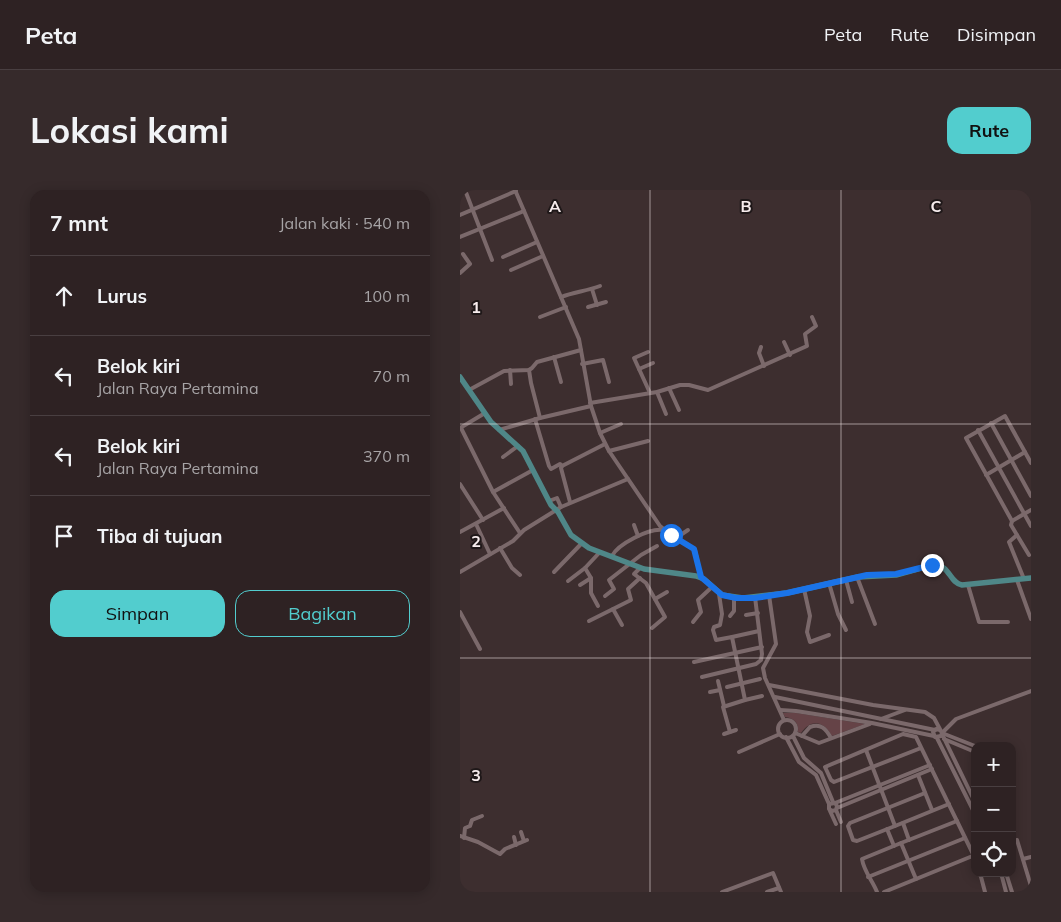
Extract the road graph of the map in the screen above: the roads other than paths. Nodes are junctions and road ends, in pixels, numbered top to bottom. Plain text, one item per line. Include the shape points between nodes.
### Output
1 (465, 190) edge
2 (516, 190) edge
3 (472, 209) junction
4 (524, 212) junction
5 (460, 215) edge
6 (479, 229) junction
7 (460, 237) edge
8 (537, 242) junction
9 (463, 254) dead end
10 (543, 256) junction
11 (503, 257) dead end
12 (492, 260) dead end
13 (511, 270) dead end
14 (460, 273) edge
15 (600, 286) dead end
16 (592, 289) junction
17 (561, 297) junction
18 (606, 302) dead end
19 (597, 305) junction
20 (566, 306) junction
21 (588, 308) dead end
22 (540, 317) dead end
23 (812, 317) dead end
24 (784, 342) dead end
25 (761, 346) dead end
26 (581, 350) junction
27 (648, 352) dead end
28 (790, 354) junction
29 (554, 356) junction
30 (653, 363) dead end
31 (582, 364) junction
32 (764, 366) junction
33 (639, 369) junction
34 (510, 370) junction
35 (529, 370) junction
36 (460, 377) edge
37 (561, 382) dead end
38 (609, 382) dead end
39 (511, 384) dead end
40 (669, 388) junction
41 (469, 390) junction
42 (657, 392) junction
43 (650, 393) junction
44 (590, 404) junction
45 (679, 410) dead end
46 (485, 412) junction
47 (666, 414) dead end
48 (540, 418) junction
49 (534, 420) junction
50 (991, 423) junction
51 (621, 424) dead end
52 (460, 428) edge
53 (498, 430) junction
54 (978, 430) junction
55 (600, 433) junction
56 (648, 441) dead end
57 (605, 444) junction
58 (518, 446) junction
59 (609, 451) junction
60 (1025, 452) junction
61 (503, 457) dead end
62 (1012, 460) junction
63 (1031, 463) edge
64 (562, 466) junction
65 (999, 467) junction
66 (534, 470) junction
67 (986, 474) junction
68 (628, 478) junction
69 (460, 484) edge
70 (493, 492) junction
71 (1031, 496) edge
72 (570, 502) junction
73 (504, 508) junction
74 (558, 509) junction
75 (1031, 510) edge
76 (1024, 514) junction
77 (483, 520) junction
78 (1012, 520) junction
79 (476, 524) junction
80 (634, 525) dead end
81 (1031, 526) edge
82 (688, 530) dead end
83 (664, 531) junction
84 (460, 532) edge
85 (520, 533) junction
86 (1017, 535) junction
87 (638, 536) junction
88 (676, 538) junction
89 (582, 543) junction
90 (657, 546) dead end
91 (500, 548) junction
92 (600, 552) junction
93 (490, 554) junction
94 (1029, 555) dead end
95 (612, 556) junction
96 (629, 564) junction
97 (586, 568) junction
98 (640, 568) junction
99 (460, 572) edge
100 (554, 572) dead end
101 (520, 575) dead end
102 (701, 577) junction
103 (857, 577) junction
104 (591, 578) junction
105 (640, 578) junction
106 (1031, 578) edge
107 (846, 580) junction
108 (1020, 580) junction
109 (568, 581) dead end
110 (829, 583) junction
111 (580, 584) dead end
112 (968, 585) junction
113 (712, 587) junction
114 (804, 589) junction
115 (667, 592) dead end
116 (719, 594) junction
117 (769, 595) junction
118 (605, 596) dead end
119 (734, 598) junction
120 (755, 598) junction
121 (655, 599) junction
122 (852, 602) dead end
123 (598, 606) dead end
124 (614, 609) junction
125 (460, 612) edge
126 (758, 613) junction
127 (746, 615) dead end
128 (730, 616) dead end
129 (1031, 619) edge
130 (588, 621) dead end
131 (693, 622) dead end
132 (1008, 622) dead end
133 (875, 624) dead end
134 (622, 625) dead end
135 (652, 628) dead end
136 (846, 630) dead end
137 (759, 631) junction
138 (829, 635) dead end
139 (732, 637) junction
140 (762, 647) junction
141 (480, 649) dead end
142 (735, 652) junction
143 (694, 662) dead end
144 (738, 668) junction
145 (702, 676) dead end
146 (760, 679) dead end
147 (718, 681) dead end
148 (742, 684) junction
149 (769, 685) junction
150 (727, 687) dead end
151 (720, 690) junction
152 (1031, 690) edge
153 (710, 692) dead end
154 (762, 696) dead end
155 (775, 697) junction
156 (745, 700) junction
157 (799, 703) junction
158 (724, 706) junction
159 (906, 709) junction
160 (780, 710) junction
161 (796, 711) junction
162 (881, 719) junction
163 (784, 720) junction
164 (872, 723) junction
165 (736, 730) dead end
166 (730, 732) junction
167 (940, 733) junction
168 (724, 734) dead end
169 (780, 734) junction
170 (794, 734) junction
171 (802, 736) junction
172 (935, 737) junction
173 (786, 738) junction
174 (831, 738) junction
175 (954, 743) junction
176 (971, 744) edge
177 (921, 748) junction
178 (866, 750) junction
179 (949, 750) junction
180 (971, 750) edge
181 (739, 752) dead end
182 (931, 767) junction
183 (872, 768) junction
184 (918, 774) junction
185 (880, 788) junction
186 (925, 793) junction
187 (971, 794) edge
188 (832, 803) junction
189 (949, 804) junction
190 (971, 806) edge
191 (888, 808) junction
192 (836, 809) junction
193 (932, 810) junction
194 (830, 811) junction
195 (482, 816) dead end
196 (957, 821) junction
197 (841, 822) dead end
198 (903, 823) junction
199 (836, 824) dead end
200 (895, 826) junction
201 (887, 829) junction
202 (521, 832) dead end
203 (462, 837) edge
204 (514, 837) dead end
205 (965, 838) junction
206 (909, 840) junction
207 (1017, 840) dead end
208 (901, 843) junction
209 (516, 844) junction
210 (894, 846) junction
211 (971, 849) edge
212 (971, 856) edge
213 (1031, 856) edge
214 (1024, 858) junction
215 (908, 861) junction
216 (1029, 872) edge
217 (868, 877) junction
218 (981, 877) edge
219 (1002, 877) edge
220 (1007, 877) edge
221 (916, 879) junction
222 (1031, 886) edge
223 (734, 887) junction
224 (780, 890) edge
225 (722, 892) edge
226 (736, 892) edge
227 (767, 892) edge
228 (877, 892) edge
229 (884, 892) edge
230 (985, 892) edge
231 (1006, 892) edge
232 (1012, 892) edge

1 - 3 street
2 - 3 street
2 - 4 street
3 - 5 street
3 - 6 street
4 - 6 street
4 - 8 street
6 - 7 street
6 - 12 street
8 - 10 street
8 - 11 street
9 - 14 street via 470,264
10 - 13 street
10 - 17 street
15 - 16 street
16 - 17 street
16 - 19 street
17 - 20 street
18 - 19 street
19 - 21 street
20 - 22 street
20 - 26 street
23 - 28 street via 816,326 805,334 807,346
24 - 28 street
25 - 32 street via 759,353
26 - 29 street
26 - 31 street
27 - 33 street via 634,358
28 - 32 street
29 - 35 street via 537,362
29 - 37 street
30 - 33 street
31 - 38 street via 603,360
31 - 44 street
32 - 40 street via 708,390 689,385
33 - 43 street
34 - 35 street
34 - 39 street
34 - 41 street via 496,374
35 - 48 street
36 - 41 main road
40 - 42 street
40 - 45 street
41 - 46 main road
42 - 43 street
42 - 47 street
43 - 44 street
44 - 48 street
44 - 55 street
46 - 52 street
46 - 53 main road
48 - 49 street
49 - 53 street
49 - 64 street via 549,466 551,469
50 - 54 street
50 - 60 street via 1005,416
50 - 62 street
51 - 55 street
52 - 70 street
53 - 58 main road
54 - 65 street
54 - 67 street via 966,438
55 - 57 street
56 - 59 street
57 - 59 street
57 - 64 street
58 - 61 street
58 - 66 main road
59 - 68 street
60 - 62 street
60 - 63 street
62 - 65 street
62 - 71 street
64 - 72 street
65 - 67 street
65 - 76 street
66 - 70 street
66 - 74 main road via 549,501
67 - 78 street
68 - 72 street
68 - 83 street
69 - 77 street
70 - 73 street
72 - 74 street
73 - 77 street
73 - 85 street
74 - 85 street
74 - 89 main road via 570,535
75 - 76 street
76 - 78 street
76 - 81 street
77 - 79 street
78 - 86 street via 1011,525
79 - 84 street
79 - 93 street
80 - 87 street
82 - 88 street
83 - 87 street via 654,530
83 - 88 street
85 - 91 street
86 - 94 street
86 - 108 street via 1009,542
87 - 95 street
88 - 102 street via 695,550
89 - 92 main road
89 - 100 street
90 - 96 street
91 - 93 street
91 - 101 street
92 - 95 main road
92 - 97 street
93 - 99 street
95 - 96 main road
96 - 98 main road
96 - 118 street via 609,580 614,589
97 - 104 street
97 - 109 street
98 - 102 main road
98 - 105 street via 634,574
102 - 113 main road
103 - 107 main road
103 - 112 main road via 896,574 937,565 945,568 958,585
103 - 133 street
104 - 111 street
104 - 123 street via 591,593
105 - 121 street
105 - 124 street via 628,589 631,600
106 - 108 main road
107 - 110 main road
107 - 122 street
108 - 112 main road
108 - 129 street
110 - 114 main road
110 - 136 street
112 - 132 street via 979,622
113 - 116 main road
113 - 131 street via 698,600 700,612
114 - 117 main road
114 - 138 street via 810,616 807,632 810,642
115 - 121 street
116 - 119 main road
116 - 139 street via 722,615 720,625 713,630 716,640
117 - 120 main road
117 - 149 street via 776,642 763,668
119 - 120 main road
119 - 128 street via 734,610
120 - 126 street
121 - 135 street via 665,617
124 - 130 street
124 - 134 street
125 - 141 street
126 - 127 street
126 - 137 street
137 - 139 street
137 - 140 street
139 - 142 street
140 - 142 street
140 - 144 street via 759,662
142 - 143 street
142 - 144 street
144 - 145 street
144 - 148 street
146 - 148 street
147 - 151 street
148 - 150 street
148 - 156 street
149 - 155 street
149 - 159 street
151 - 153 street
151 - 158 street
152 - 167 street via 956,719
154 - 156 street
155 - 157 street
155 - 160 street
156 - 158 street
157 - 161 street
157 - 162 street
158 - 166 street
159 - 162 street
159 - 167 street via 929,713
160 - 161 street
160 - 163 street
161 - 164 street
162 - 164 street
162 - 167 street
163 - 169 street via 779,724
163 - 170 street via 794,723
164 - 172 street
164 - 174 street
165 - 166 street
166 - 168 street
167 - 172 street
167 - 172 street
167 - 175 street
167 - 176 street
167 - 179 street
169 - 173 street
169 - 181 street
170 - 171 street
170 - 173 street
170 - 188 street via 804,758 821,773
171 - 174 street via 816,742
171 - 174 street via 810,726 817,725 824,728
172 - 190 street
173 - 188 street via 799,762 816,775
175 - 179 street
175 - 180 street
177 - 178 street via 916,737 903,734
177 - 182 street
177 - 183 street
178 - 183 street
178 - 183 street via 825,767 833,782
179 - 187 street
182 - 184 street
182 - 185 street
182 - 189 street
183 - 185 street
184 - 185 street
184 - 186 street
185 - 188 street
185 - 191 street
185 - 192 street
186 - 191 street
186 - 193 street
188 - 192 street
188 - 194 street via 828,808
189 - 193 street
189 - 196 street
191 - 200 street
191 - 201 street via 848,826 853,840 857,841
192 - 194 street
192 - 197 street
193 - 198 street
194 - 199 street
195 - 203 street via 465,828
196 - 205 street
196 - 206 street
198 - 200 street
198 - 206 street
200 - 201 street
201 - 210 street
202 - 209 street via 525,840
203 - 209 street via 500,854
204 - 209 street
205 - 211 street
205 - 215 street
206 - 208 street
207 - 214 street
208 - 210 street
208 - 215 street
210 - 217 street via 862,860
212 - 221 street
213 - 214 street
214 - 216 street
215 - 217 street
215 - 221 street
216 - 222 street
217 - 228 street
218 - 230 street
219 - 231 street
220 - 232 street
221 - 229 street
223 - 224 street via 773,874
223 - 225 street
223 - 226 street
224 - 227 street

